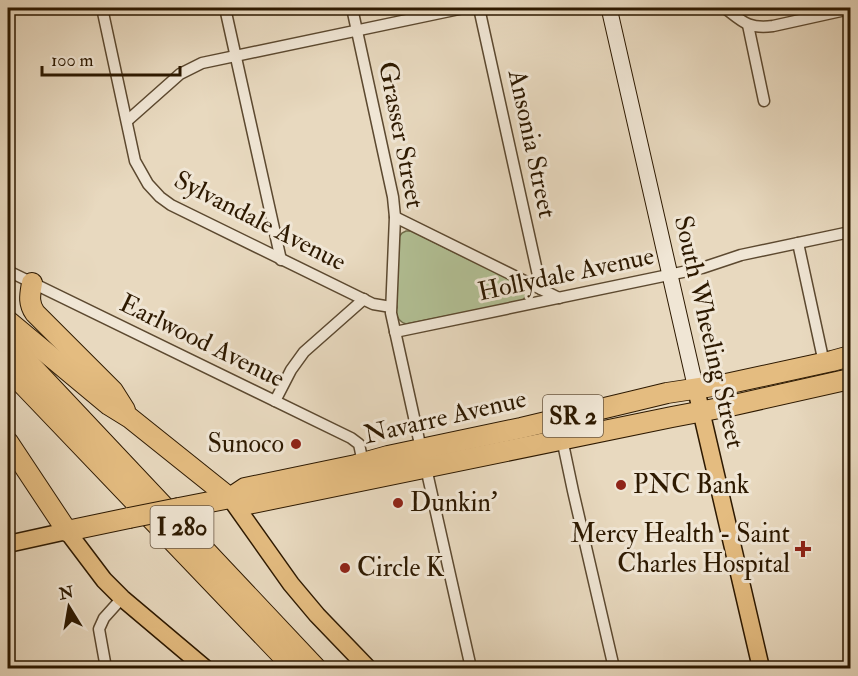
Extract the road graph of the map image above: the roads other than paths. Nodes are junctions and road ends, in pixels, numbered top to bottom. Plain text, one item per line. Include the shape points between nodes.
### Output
1 (102, 8) edge
2 (225, 8) edge
3 (352, 8) edge
4 (464, 8) edge
5 (478, 8) edge
6 (609, 8) edge
7 (725, 8) edge
8 (850, 9) edge
9 (748, 25) junction
10 (357, 30) junction
11 (236, 55) junction
12 (764, 101) dead end
13 (127, 121) junction
14 (395, 217) junction
15 (850, 232) edge
16 (798, 243) junction
17 (281, 260) junction
18 (8, 271) edge
19 (670, 275) junction
20 (32, 283) junction
21 (541, 289) junction
22 (559, 298) junction
23 (364, 299) junction
24 (391, 307) junction
25 (8, 321) edge
26 (395, 332) junction
27 (8, 341) edge
28 (850, 356) edge
29 (824, 363) junction
30 (8, 369) edge
31 (846, 379) edge
32 (696, 389) junction
33 (275, 401) junction
34 (701, 412) junction
35 (130, 418) junction
36 (562, 439) junction
37 (8, 442) edge
38 (388, 456) junction
39 (422, 456) junction
40 (365, 472) junction
41 (292, 495) junction
42 (230, 498) junction
43 (67, 531) junction
44 (8, 544) edge
45 (122, 598) junction
46 (106, 669) edge
47 (205, 669) edge
48 (294, 669) edge
49 (316, 669) edge
50 (368, 669) edge
51 (471, 669) edge
52 (614, 669) edge
53 (761, 669) edge

1 - 13 street, Sylvandale Avenue
2 - 11 street
3 - 10 street, Grasser Street
4 - 10 street
5 - 21 street, Ansonia Street
6 - 19 main road, South Wheeling Street
7 - 9 street
8 - 9 street via 773,26
9 - 12 street
10 - 11 street
10 - 14 street, Grasser Street
11 - 13 street via 185,71
11 - 17 street
13 - 17 street, Sylvandale Avenue via 137,165 163,200
14 - 21 street
14 - 24 street, Grasser Street
15 - 16 street, Hollydale Avenue
16 - 19 street, Hollydale Avenue
16 - 29 street
17 - 23 street, Sylvandale Avenue
18 - 20 street, Earlwood Avenue
19 - 22 street, Hollydale Avenue
19 - 32 main road, South Wheeling Street
20 - 33 street, Earlwood Avenue
20 - 35 highway via 29,302 35,314 113,391
21 - 22 street
22 - 26 street, Hollydale Avenue
23 - 24 street, Sylvandale Avenue
23 - 33 street via 304,351
24 - 26 street, Grasser Street
25 - 35 highway
26 - 39 street, Grasser Street
27 - 49 highway, I 280
28 - 29 highway, Navarre Avenue / SR 2
29 - 32 highway, Navarre Avenue / SR 2
30 - 48 highway, I 280
31 - 34 highway, Navarre Avenue / SR 2
32 - 34 main road, South Wheeling Street
32 - 39 highway, Navarre Avenue / SR 2 via 634,400
33 - 40 street, Earlwood Avenue via 358,442
34 - 36 highway, Navarre Avenue / SR 2
34 - 53 main road, South Wheeling Street
35 - 42 highway
36 - 39 highway, Navarre Avenue / SR 2
36 - 52 street
37 - 43 highway
38 - 39 highway, Navarre Avenue / SR 2
38 - 40 highway, Navarre Avenue / SR 2
38 - 41 highway via 357,472 295,486 291,488
39 - 40 highway, Navarre Avenue / SR 2
39 - 51 street, Grasser Street
40 - 41 highway, Navarre Avenue / SR 2
40 - 42 highway, Navarre Avenue / SR 2 via 245,488
41 - 42 highway, Navarre Avenue / SR 2 via 248,504
42 - 43 highway, Navarre Avenue / SR 2, bridge
42 - 50 main road via 291,584
43 - 44 main road, Navarre Avenue / SR 2
43 - 45 main road
45 - 46 street via 99,629
45 - 47 main road

